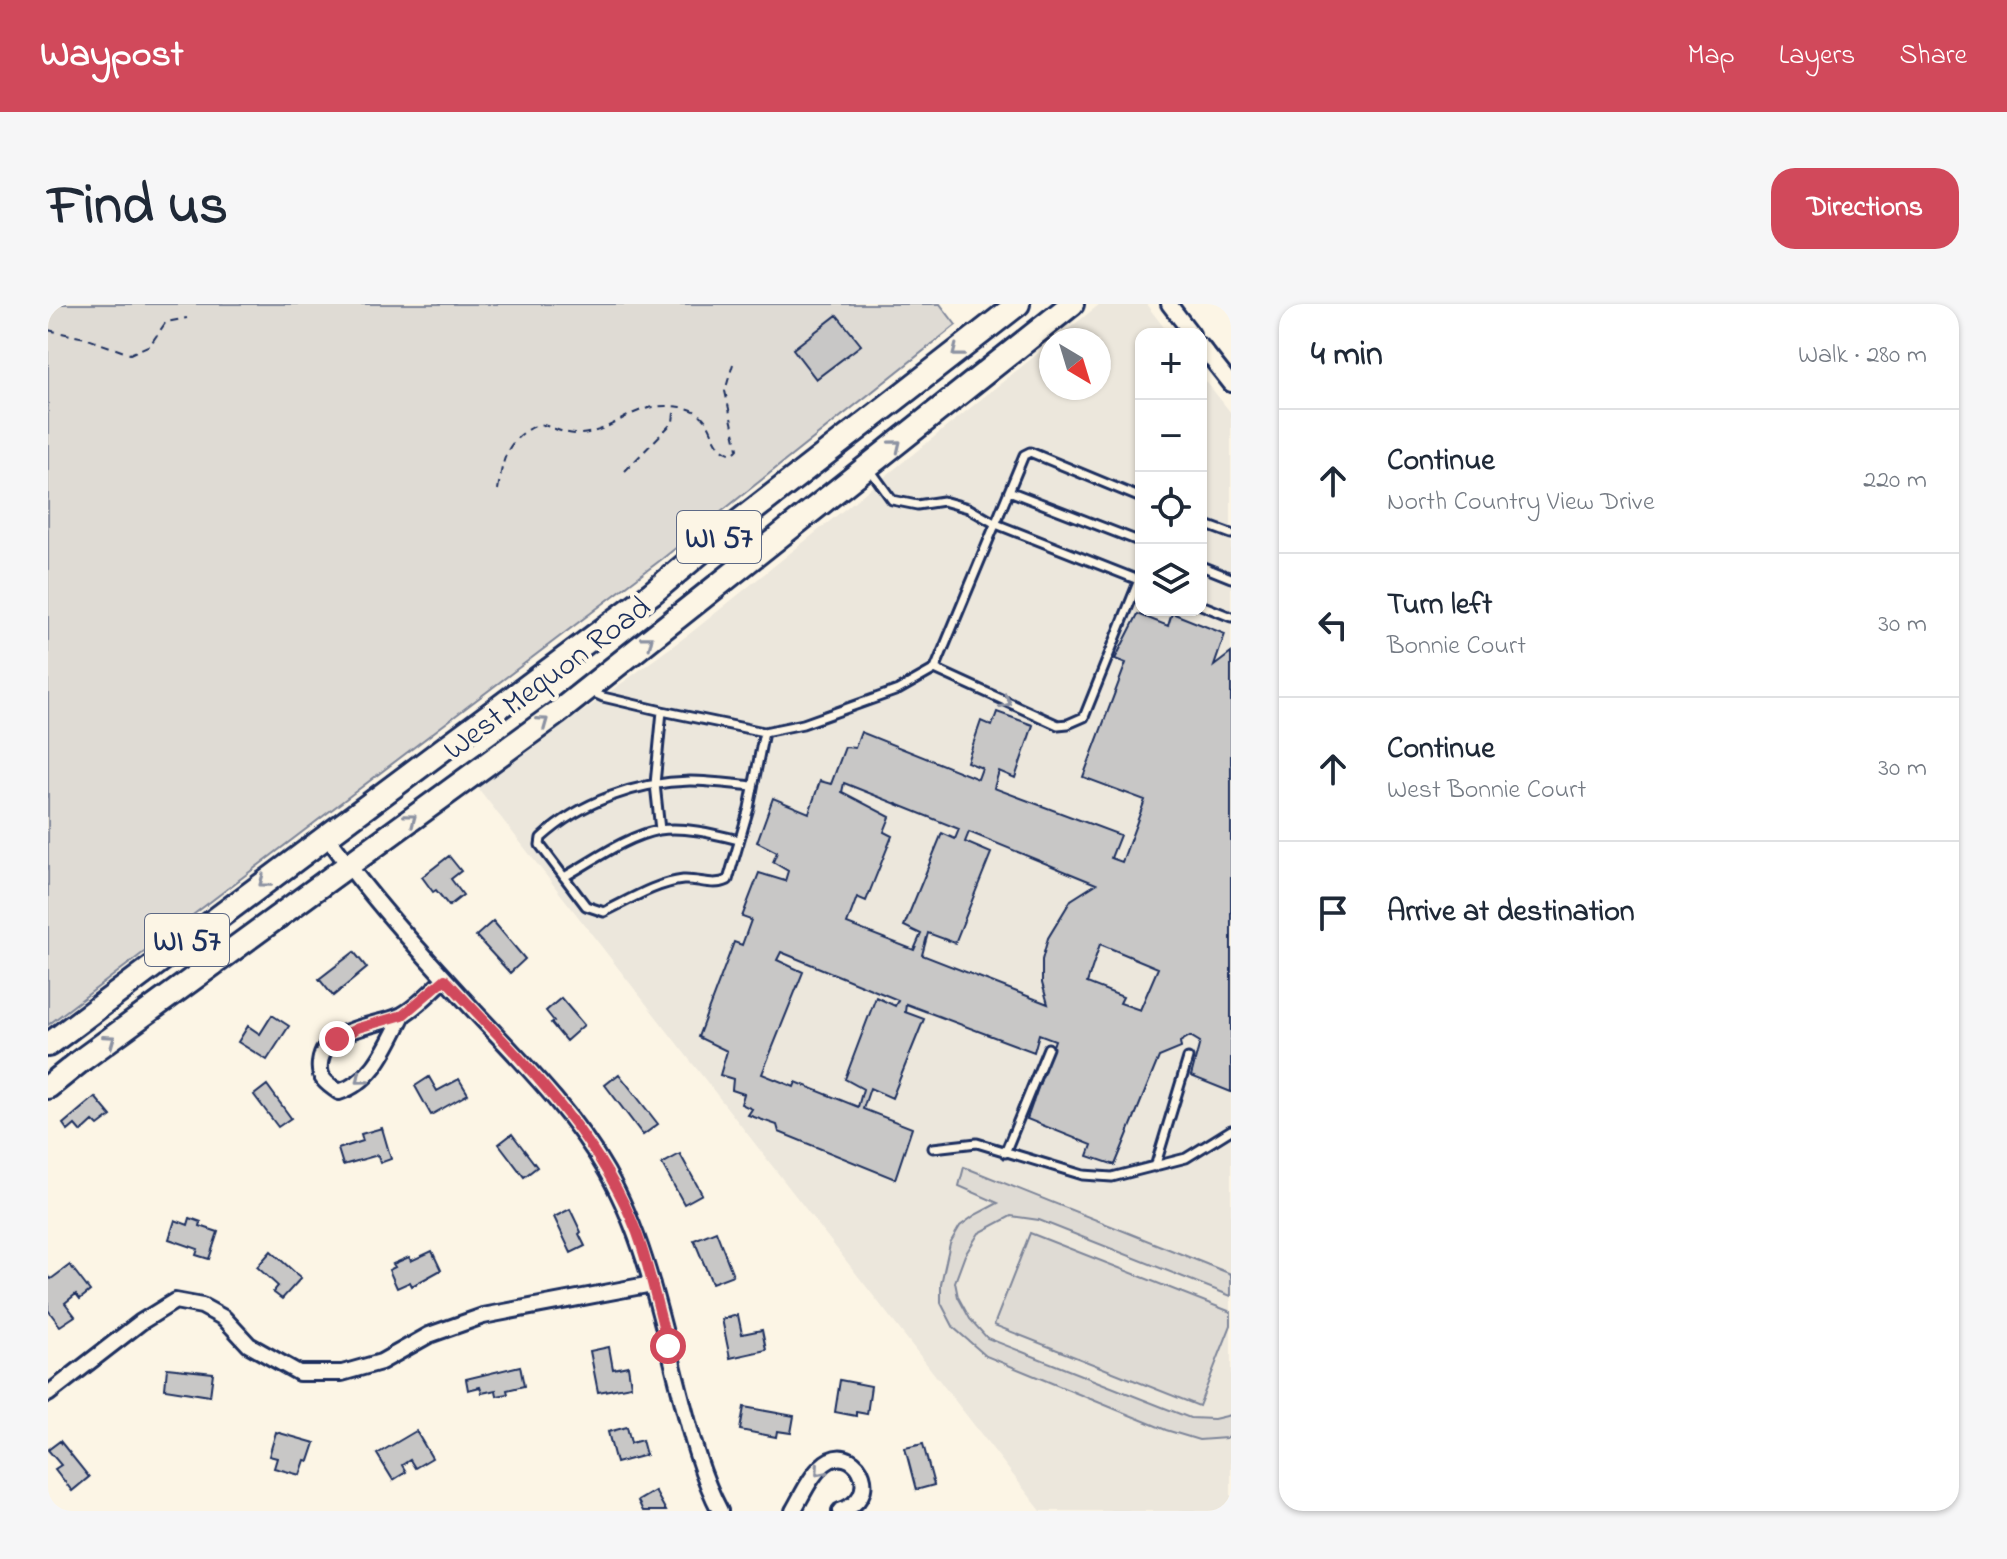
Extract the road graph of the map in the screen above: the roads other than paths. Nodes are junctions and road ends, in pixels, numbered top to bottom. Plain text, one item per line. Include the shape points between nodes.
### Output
1 (1018, 304) edge
2 (1072, 304) edge
3 (1169, 304) edge
4 (1187, 328) edge
5 (1207, 354) edge
6 (1231, 384) edge
7 (869, 467) junction
8 (1009, 491) junction
9 (1135, 496) edge
10 (996, 524) junction
11 (1207, 525) edge
12 (1231, 534) edge
13 (1135, 540) edge
14 (1207, 568) edge
15 (1135, 578) edge
16 (1231, 578) edge
17 (1135, 592) edge
18 (1207, 607) edge
19 (1231, 617) edge
20 (935, 669) junction
21 (587, 689) junction
22 (662, 711) junction
23 (764, 732) junction
24 (655, 784) junction
25 (752, 786) junction
26 (660, 830) junction
27 (327, 836) junction
28 (739, 840) junction
29 (348, 866) junction
30 (564, 877) junction
31 (445, 979) junction
32 (403, 1015) junction
33 (48, 1045) edge
34 (1048, 1048) dead end
35 (1188, 1058) dead end
36 (48, 1087) edge
37 (1231, 1130) edge
38 (933, 1148) dead end
39 (1005, 1153) junction
40 (1155, 1167) junction
41 (652, 1284) junction
42 (48, 1394) edge
43 (720, 1511) edge
44 (793, 1511) edge
45 (840, 1511) edge

1 -> 27 main road, West Mequon Road / WI 57 via 652,593
7 -> 2 main road, West Mequon Road / WI 57
3 - 4 street
5 - 6 street
7 - 10 lane via 892,500 917,505 943,501
21 -> 7 main road, West Mequon Road / WI 57
8 - 9 lane via 1030,452
8 - 10 lane
8 - 13 lane
10 - 15 lane
10 - 20 lane
11 - 12 lane
14 - 16 lane
20 -> 17 lane via 1058,725 1076,721 1084,717
18 - 19 lane
20 - 23 lane via 898,690 803,724
21 - 22 lane
29 -> 21 main road, West Mequon Road / WI 57
22 - 23 lane
22 - 24 lane
23 - 25 lane
24 - 25 lane
24 - 26 lane
24 - 30 lane via 595,802 560,820 541,838 540,845
25 - 28 lane
26 - 28 lane
26 - 30 lane via 628,841
27 - 29 street
27 -> 33 main road, West Mequon Road / WI 57
28 - 30 lane via 728,880 663,885 604,912 586,906
29 - 31 street
36 -> 29 main road, West Mequon Road / WI 57
31 - 32 street
31 - 41 street via 550,1091 606,1170 637,1232
32 -> 32 street via 386,1049 355,1087 339,1092 323,1082 319,1068 329,1045 358,1028
34 - 39 lane
35 - 40 lane
37 - 40 lane via 1186,1158
38 - 39 lane via 977,1143
39 - 40 lane via 1083,1175 1112,1177
41 - 42 street via 483,1316 429,1335 381,1362 342,1373 299,1373 249,1345 224,1318 202,1306 175,1301
41 - 43 street via 689,1428
45 -> 44 street via 860,1499 865,1487 856,1466 843,1458 825,1464

